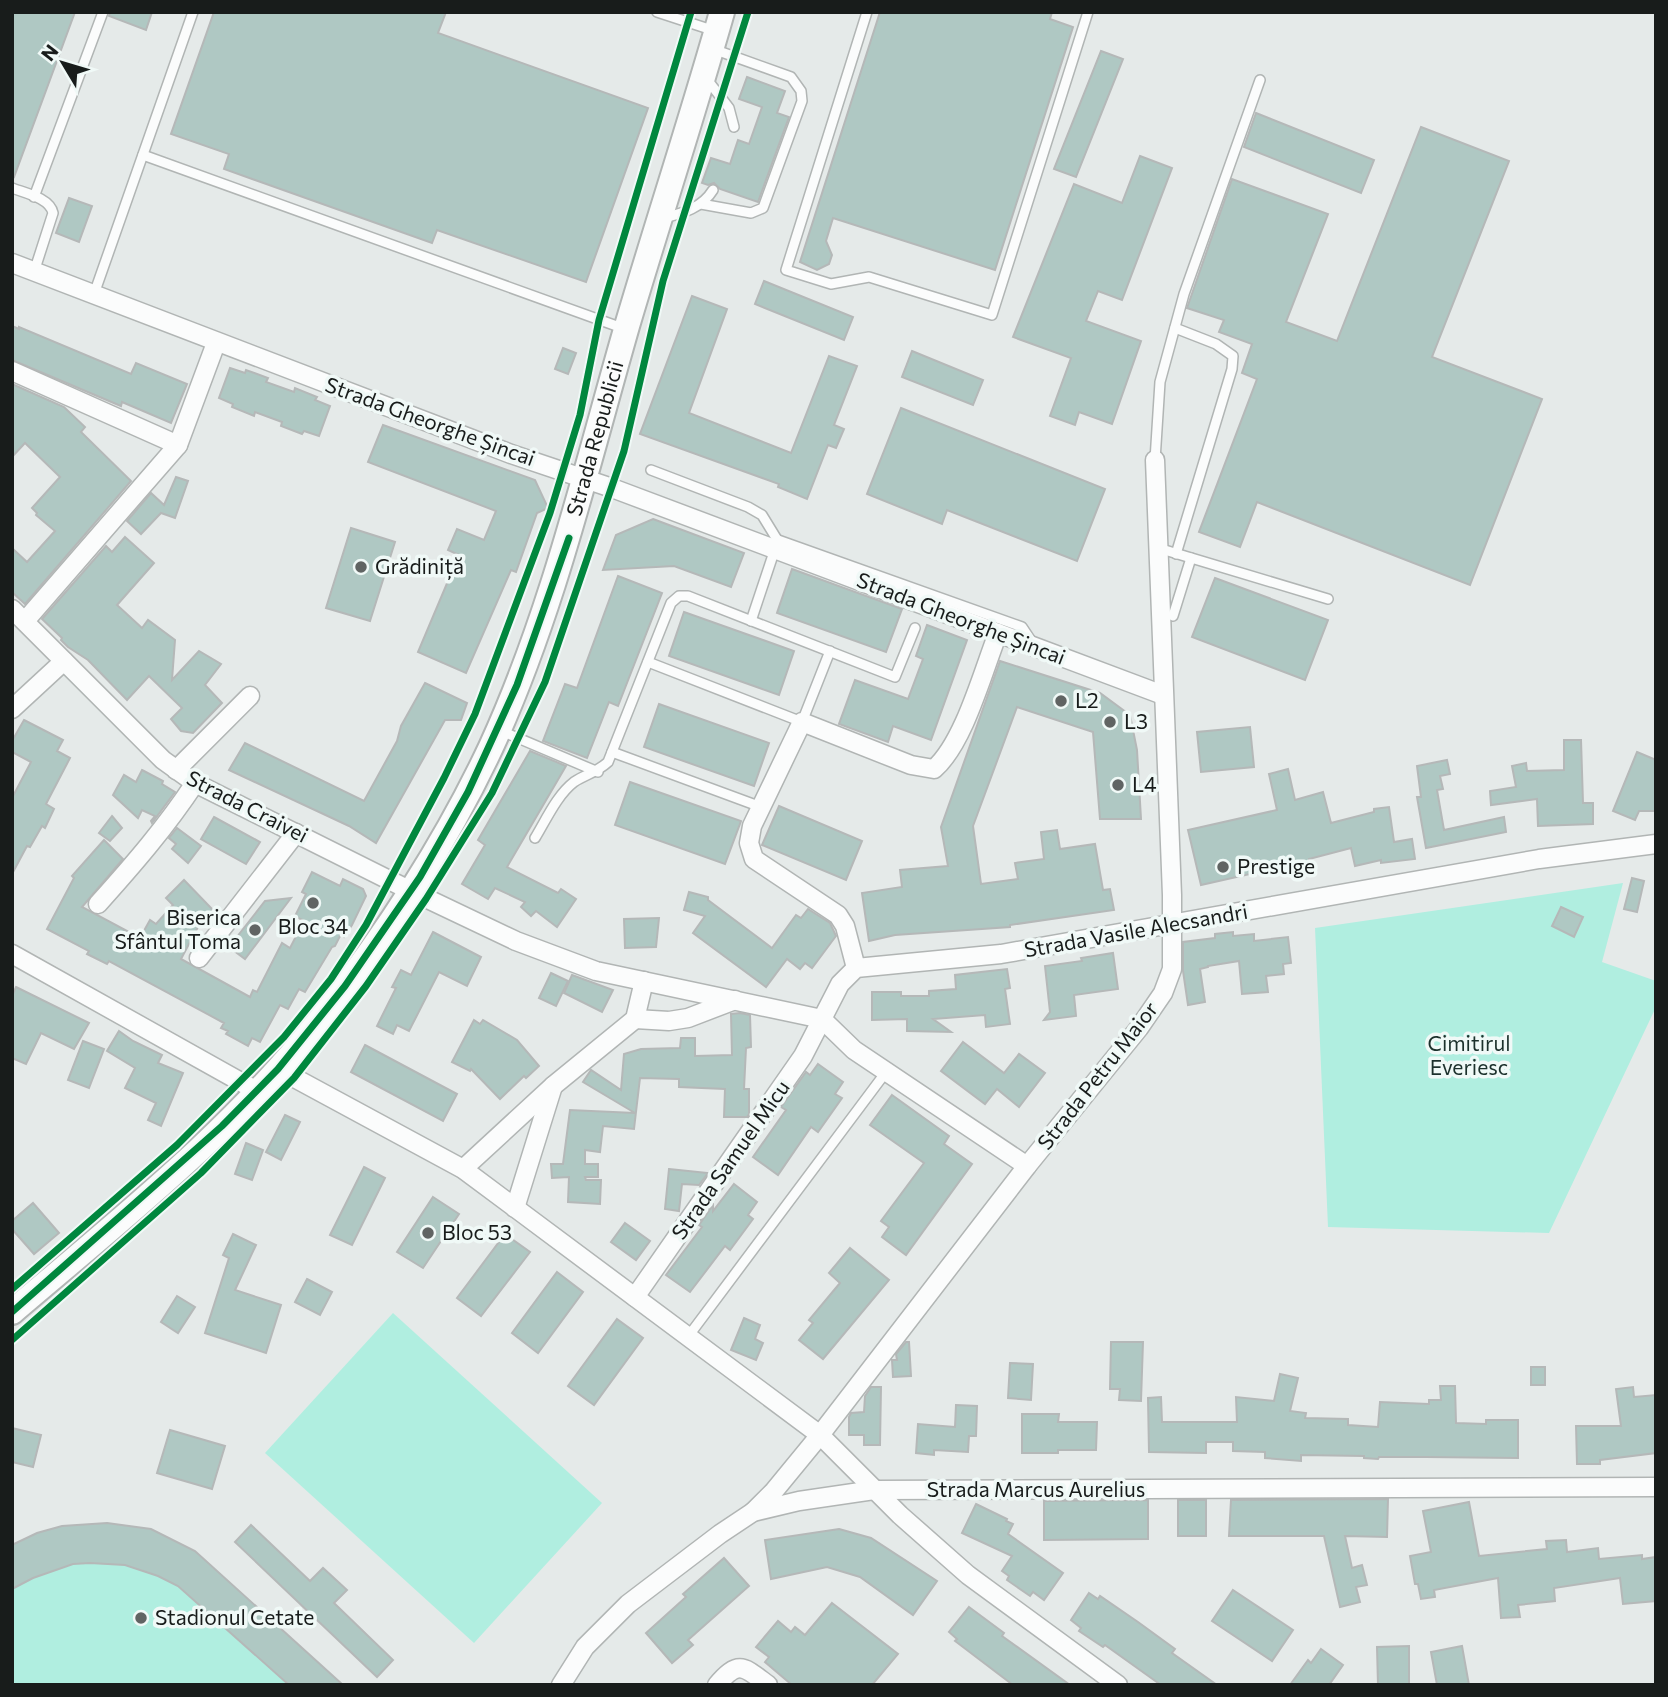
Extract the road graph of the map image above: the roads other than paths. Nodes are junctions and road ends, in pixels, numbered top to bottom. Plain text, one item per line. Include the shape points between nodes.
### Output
1 (103, 12) edge
2 (193, 12) edge
3 (657, 12) edge
4 (867, 12) edge
5 (1088, 12) edge
6 (717, 31) edge
7 (703, 75) junction
8 (1260, 80) dead end
9 (734, 127) dead end
10 (143, 155) junction
11 (12, 188) edge
12 (713, 190) dead end
13 (34, 197) junction
14 (701, 204) junction
15 (659, 220) junction
16 (12, 264) edge
17 (34, 272) junction
18 (93, 295) junction
19 (1175, 328) junction
20 (626, 330) junction
21 (216, 343) junction
22 (12, 371) edge
23 (178, 445) junction
24 (1155, 460) joint
25 (651, 470) dead end
26 (585, 478) junction
27 (779, 548) junction
28 (1167, 551) junction
29 (1191, 558) junction
30 (1328, 599) dead end
31 (19, 615) edge
32 (1173, 616) dead end
33 (751, 621) junction
34 (915, 628) dead end
35 (998, 633) junction
36 (1035, 647) junction
37 (830, 651) junction
38 (64, 661) junction
39 (648, 662) junction
40 (1163, 695) junction
41 (250, 696) dead end
42 (12, 709) edge
43 (802, 722) junction
44 (498, 730) junction
45 (612, 752) junction
46 (176, 770) junction
47 (597, 772) junction
48 (195, 783) junction
49 (761, 807) junction
50 (296, 833) junction
51 (535, 838) dead end
52 (1656, 844) edge
53 (411, 891) junction
54 (98, 904) dead end
55 (1172, 925) junction
56 (12, 954) edge
57 (199, 958) dead end
58 (856, 968) junction
59 (644, 981) junction
60 (735, 1000) junction
61 (635, 1019) junction
62 (822, 1019) junction
63 (278, 1069) junction
64 (886, 1072) junction
65 (553, 1086) junction
66 (257, 1091) junction
67 (1027, 1166) junction
68 (463, 1169) junction
69 (515, 1208) junction
70 (635, 1297) junction
71 (12, 1312) edge
72 (687, 1338) junction
73 (820, 1435) junction
74 (1656, 1487) edge
75 (874, 1490) junction
76 (753, 1512) junction
77 (561, 1685) edge
78 (717, 1685) edge
79 (768, 1685) edge
80 (1118, 1685) edge

1 - 13 lane
2 - 10 lane
3 - 6 lane
4 - 5 lane via 786,270 831,284 869,277 992,316
6 - 7 main road, Strada Republicii
6 - 14 lane via 791,77 802,91 802,101 763,208 751,213
7 - 9 lane via 729,108
7 - 15 main road, Strada Republicii
8 - 19 lane
10 - 18 lane
10 - 20 lane
11 - 13 lane
12 - 14 lane
13 - 17 lane via 48,203 53,213
14 - 15 lane
15 - 20 main road, Strada Republicii
16 - 17 street, Strada Gheorghe Șincai
17 - 18 street, Strada Gheorghe Șincai
18 - 21 street, Strada Gheorghe Șincai
19 - 24 lane via 1160,382
19 - 28 lane via 1233,356
20 - 26 main road, Strada Republicii
21 - 23 street
21 - 26 street, Strada Gheorghe Șincai
22 - 23 street
23 - 31 street
24 - 28 street, Strada Petru Maior
25 - 27 lane via 748,507 762,516
26 - 27 street, Strada Gheorghe Șincai
26 - 44 main road, Strada Republicii via 538,629
27 - 33 lane
27 - 35 street, Strada Gheorghe Șincai
27 - 36 lane via 1022,627
28 - 29 lane
28 - 40 street, Strada Petru Maior
29 - 30 lane
29 - 32 lane
31 - 38 street, Strada Craivei
33 - 37 lane
33 - 39 lane via 679,596 671,603
34 - 37 lane via 895,677
35 - 36 street, Strada Gheorghe Șincai
35 - 43 street via 963,725 946,759 934,769 911,765
36 - 40 street, Strada Gheorghe Șincai
37 - 43 lane
38 - 42 street
38 - 46 street, Strada Craivei
39 - 43 lane
39 - 45 lane
40 - 55 street, Strada Petru Maior
41 - 46 street
43 - 49 street
44 - 47 lane
44 - 53 main road, Strada Republicii via 451,825
45 - 47 lane
45 - 49 lane
46 - 48 street, Strada Craivei
47 - 51 lane via 563,793
48 - 50 street, Strada Craivei
48 - 54 street via 152,843
49 - 58 street via 749,843 754,859 838,915
50 - 53 street, Strada Craivei
50 - 57 street
52 - 55 street, Strada Vasile Alecsandri via 1539,859
53 - 59 street via 527,945 596,971
53 - 63 main road, Strada Republicii via 324,1015
55 - 58 street, Strada Vasile Alecsandri via 1001,954
55 - 67 street, Strada Petru Maior via 1172,970 1163,993
56 - 66 street
58 - 62 street via 841,984
59 - 60 street
59 - 61 street
60 - 61 street via 688,1018
60 - 62 street
61 - 65 street
62 - 64 street
62 - 70 street, Strada Samuel Micu via 803,1056
63 - 66 main road, Strada Republicii
63 - 68 street
64 - 67 street
64 - 72 lane
65 - 68 street
65 - 69 street
66 - 71 main road, Strada Republicii via 167,1177
67 - 73 street, Strada Petru Maior
68 - 69 street
69 - 70 street
70 - 72 street
72 - 73 street
73 - 75 street
73 - 76 street, Strada Petru Maior
74 - 75 street, Strada Marcus Aurelius
75 - 76 street, Strada Marcus Aurelius
75 - 80 street via 968,1575
76 - 77 street via 628,1604 585,1647
78 - 79 street via 738,1668

